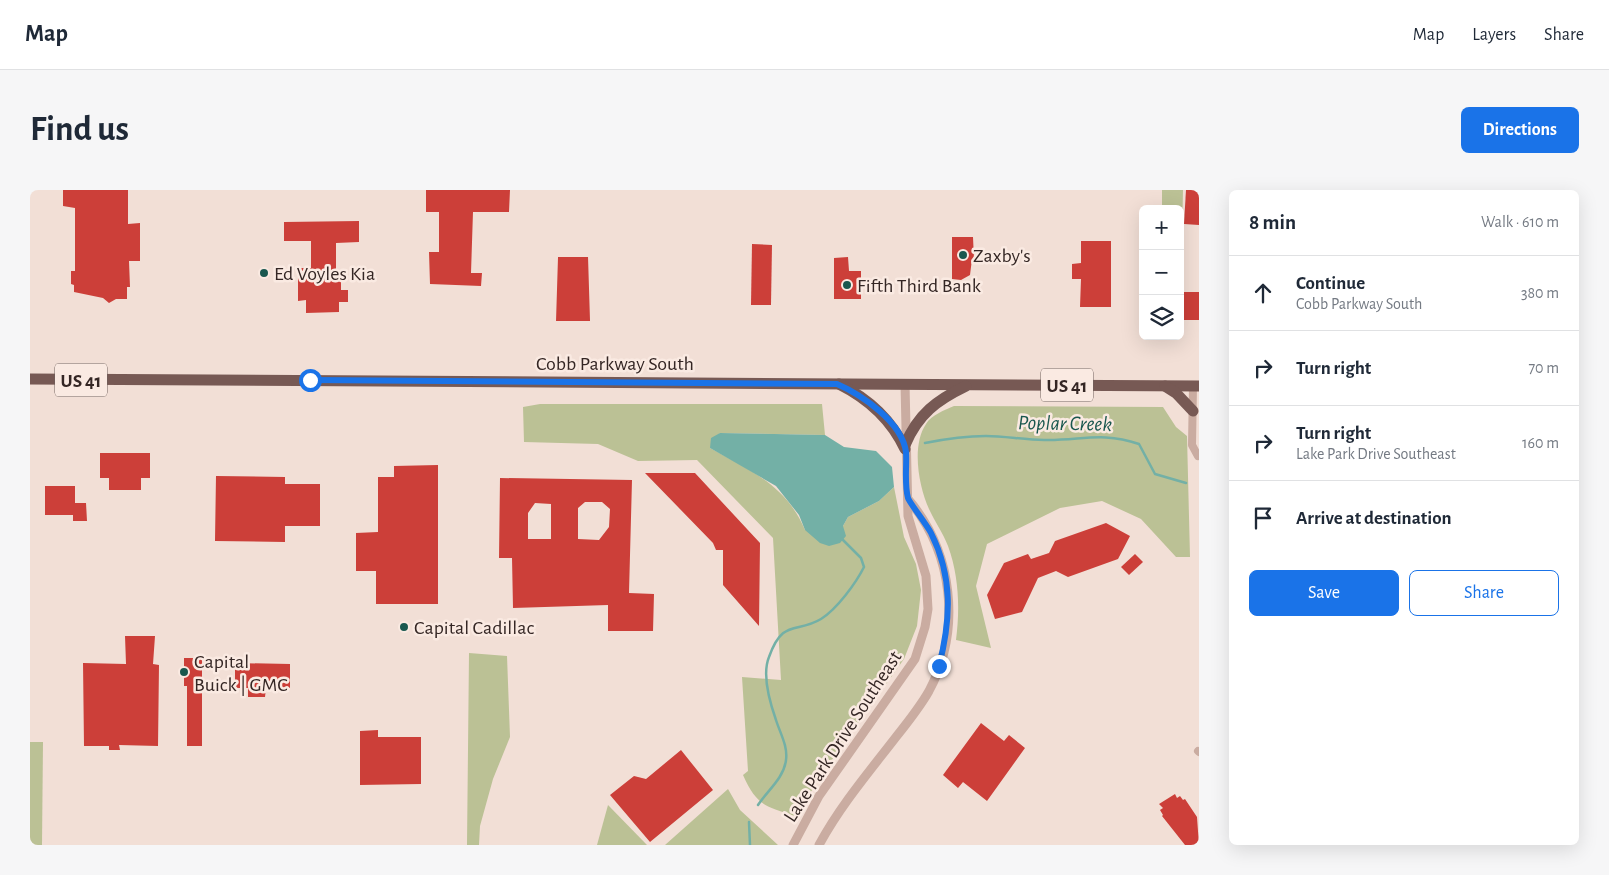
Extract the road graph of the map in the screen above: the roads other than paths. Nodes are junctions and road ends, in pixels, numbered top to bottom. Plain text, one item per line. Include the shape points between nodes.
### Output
1 (30, 379) edge
2 (837, 384) junction
3 (905, 384) junction
4 (970, 384) junction
5 (1163, 386) junction
6 (1196, 386) edge
7 (1193, 410) junction
8 (905, 447) junction
9 (1199, 455) edge
10 (908, 499) junction
11 (793, 845) edge
12 (819, 845) edge

1 - 2 main road, Cobb Parkway South / US 41
2 - 3 main road, Cobb Parkway South / US 41
2 - 8 main road via 881,412
3 - 4 main road, Cobb Parkway South / US 41
3 - 8 street, Lake Park Drive Southeast
4 - 5 main road, Cobb Parkway South / US 41
4 - 8 main road via 928,408 916,423
5 - 6 main road, Cobb Parkway South / US 41
5 - 7 main road via 1176,393
6 - 7 street
7 - 9 street via 1192,445
8 - 10 street, Lake Park Drive Southeast
10 - 11 street, Lake Park Drive Southeast via 908,516 928,591 928,609 920,645 903,679 819,796
10 - 12 street, Lake Park Drive Southeast via 931,534 944,565 950,611 944,645 926,696 846,802

